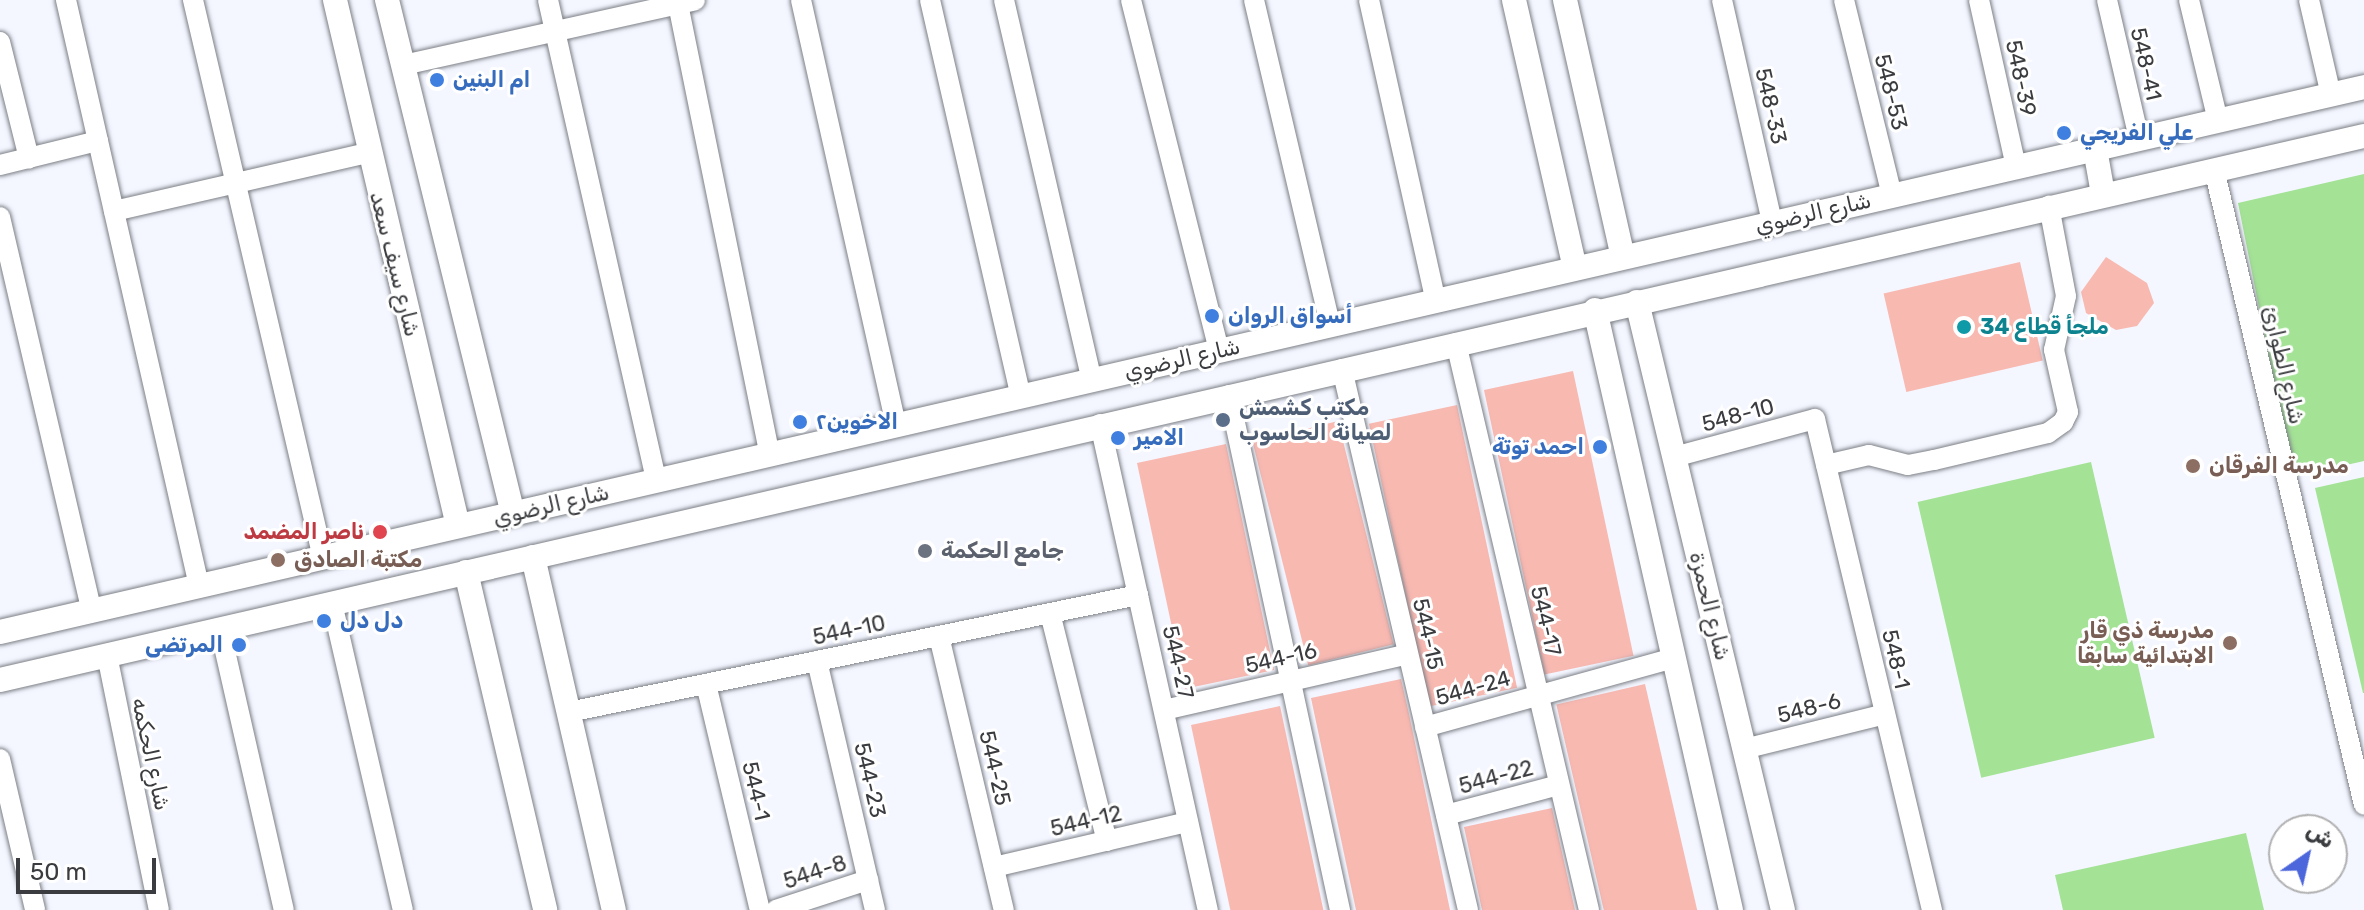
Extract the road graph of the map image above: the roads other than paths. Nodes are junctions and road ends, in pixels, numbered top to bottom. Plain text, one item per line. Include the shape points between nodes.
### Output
1 (66, 0) edge
2 (193, 0) edge
3 (335, 0) edge
4 (387, 0) edge
5 (548, 0) edge
6 (801, 0) edge
7 (930, 0) edge
8 (1004, 0) edge
9 (1131, 0) edge
10 (1254, 0) edge
11 (1369, 0) edge
12 (1514, 0) edge
13 (1565, 0) edge
14 (1722, 0) edge
15 (1844, 0) edge
16 (1979, 0) edge
17 (2107, 0) edge
18 (2189, 0) edge
19 (2309, 0) edge
20 (687, 2) edge
21 (556, 31) junction
22 (0, 42) edge
23 (403, 65) junction
24 (2364, 87) edge
25 (2331, 95) junction
26 (2218, 121) junction
27 (2364, 136) edge
28 (2139, 139) junction
29 (98, 141) junction
30 (2095, 149) junction
31 (368, 153) junction
32 (29, 158) junction
33 (0, 165) edge
34 (2016, 167) junction
35 (2214, 169) junction
36 (235, 179) junction
37 (2103, 194) junction
38 (1892, 195) junction
39 (2049, 206) junction
40 (114, 211) junction
41 (0, 217) edge
42 (1772, 222) junction
43 (1623, 257) junction
44 (1575, 268) junction
45 (1436, 301) junction
46 (1637, 302) junction
47 (1595, 310) junction
48 (1330, 325) junction
49 (1456, 343) junction
50 (1219, 351) junction
51 (1342, 369) junction
52 (1092, 380) junction
53 (1229, 395) junction
54 (1012, 399) junction
55 (1815, 419) joint
56 (1100, 424) junction
57 (896, 426) junction
58 (1015, 444) junction
59 (770, 455) junction
60 (1674, 457) junction
61 (1826, 465) junction
62 (656, 481) junction
63 (513, 514) junction
64 (458, 526) junction
65 (533, 557) junction
66 (323, 558) junction
67 (466, 572) junction
68 (199, 586) junction
69 (1138, 595) junction
70 (332, 603) junction
71 (92, 611) junction
72 (1050, 613) junction
73 (220, 629) junction
74 (0, 632) edge
75 (939, 636) junction
76 (1408, 654) junction
77 (107, 655) junction
78 (1673, 658) junction
79 (817, 661) junction
80 (0, 680) edge
81 (1290, 681) junction
82 (706, 684) junction
83 (1538, 695) junction
84 (1164, 710) junction
85 (569, 712) junction
86 (1885, 714) junction
87 (1425, 727) junction
88 (1744, 749) junction
89 (0, 759) edge
90 (1559, 785) junction
91 (2364, 805) edge
92 (1446, 815) junction
93 (1188, 822) junction
94 (1107, 841) junction
95 (10, 848) edge
96 (994, 867) junction
97 (868, 880) junction
98 (35, 910) edge
99 (159, 910) edge
100 (284, 910) edge
101 (403, 910) edge
102 (545, 910) edge
103 (614, 910) edge
104 (760, 910) edge
105 (776, 910) edge
106 (875, 910) edge
107 (1004, 910) edge
108 (1208, 910) edge
109 (1340, 910) edge
110 (1468, 910) edge
111 (1589, 910) edge
112 (1731, 910) edge
113 (1783, 910) edge
114 (1932, 910) edge

1 - 29 street
2 - 36 street
3 - 31 street, شارع سيف سعد
4 - 23 street
5 - 21 street
6 - 57 street
7 - 54 street
8 - 52 street
9 - 50 street
10 - 48 street
11 - 45 street
12 - 44 street
13 - 43 street
14 - 42 street, 548-33
15 - 38 street, 548-53
16 - 34 street, 548-39
17 - 28 street, 548-41
18 - 26 street
19 - 25 street
20 - 21 street
20 - 59 street
21 - 23 street
21 - 62 street
22 - 32 street
23 - 63 street
24 - 25 street, شارع الرضوي
25 - 26 street, شارع الرضوي
26 - 28 street, شارع الرضوي
27 - 35 street, شارع الرضوي
28 - 30 street, شارع الرضوي
29 - 32 street
29 - 40 street
30 - 34 street, شارع الرضوي
30 - 37 street
31 - 36 street
31 - 64 street, شارع سيف سعد
32 - 33 street
34 - 38 street, شارع الرضوي
35 - 37 street, شارع الرضوي
35 - 91 street, شارع الطوارئ
36 - 40 street
36 - 66 street
37 - 39 street, شارع الرضوي
38 - 42 street, شارع الرضوي
39 - 46 street, شارع الرضوي
39 - 61 street via 2066,296 2054,350 2068,412 2063,422 2048,433 1908,465 1869,455
40 - 68 street
41 - 71 street
42 - 43 street, شارع الرضوي
43 - 44 street, شارع الرضوي
44 - 45 street, شارع الرضوي
45 - 48 street, شارع الرضوي
46 - 47 street, شارع الرضوي
46 - 60 street, شارع الحمزة
47 - 49 street, شارع الرضوي
47 - 78 street, شارع الحمزة
48 - 50 street, شارع الرضوي
49 - 51 street, شارع الرضوي
49 - 83 street, 544-17
50 - 52 street, شارع الرضوي
51 - 53 street, شارع الرضوي
51 - 76 street, 544-15
52 - 54 street, شارع الرضوي
53 - 56 street, شارع الرضوي
53 - 81 street
54 - 57 street, شارع الرضوي
54 - 58 street
55 - 60 street, 548-10
55 - 61 street, 548-1
56 - 58 street, شارع الرضوي
56 - 69 street, 544-27
57 - 59 street, شارع الرضوي
58 - 65 street, شارع الرضوي
59 - 62 street, شارع الرضوي
60 - 88 street, شارع الحمزة
61 - 86 street, 548-1
62 - 63 street, شارع الرضوي
63 - 64 street, شارع الرضوي
64 - 66 street, شارع الرضوي
65 - 67 street, شارع الرضوي
65 - 85 street
66 - 68 street, شارع الرضوي
67 - 70 street, شارع الرضوي
67 - 102 street
68 - 71 street, شارع الرضوي
69 - 72 street, 544-10
69 - 84 street, 544-27
70 - 73 street, شارع الرضوي
70 - 101 street
71 - 74 street, شارع الرضوي
72 - 75 street, 544-10
72 - 94 street
73 - 77 street, شارع الرضوي
73 - 100 street
75 - 79 street, 544-10
75 - 96 street, 544-25
76 - 81 street, 544-16
76 - 87 street, 544-15
77 - 80 street, شارع الرضوي
77 - 99 street, شارع الحكمه
78 - 83 street, 544-24
78 - 112 street, شارع الحمزة
79 - 82 street, 544-10
79 - 97 street, 544-23
81 - 84 street, 544-16
81 - 109 street
82 - 85 street, 544-10
82 - 104 street, 544-1
83 - 87 street, 544-24
83 - 90 street, 544-17
84 - 93 street, 544-27
85 - 103 street
86 - 88 street, 548-6
86 - 114 street, 548-1
87 - 92 street, 544-15
88 - 113 street, شارع الحمزة
89 - 95 street
90 - 92 street, 544-22
90 - 111 street, 544-17
92 - 110 street, 544-15
93 - 94 street, 544-12
93 - 108 street, 544-27
94 - 96 street, 544-12
95 - 98 street
96 - 107 street, 544-25
97 - 105 street, 544-8
97 - 106 street, 544-23

